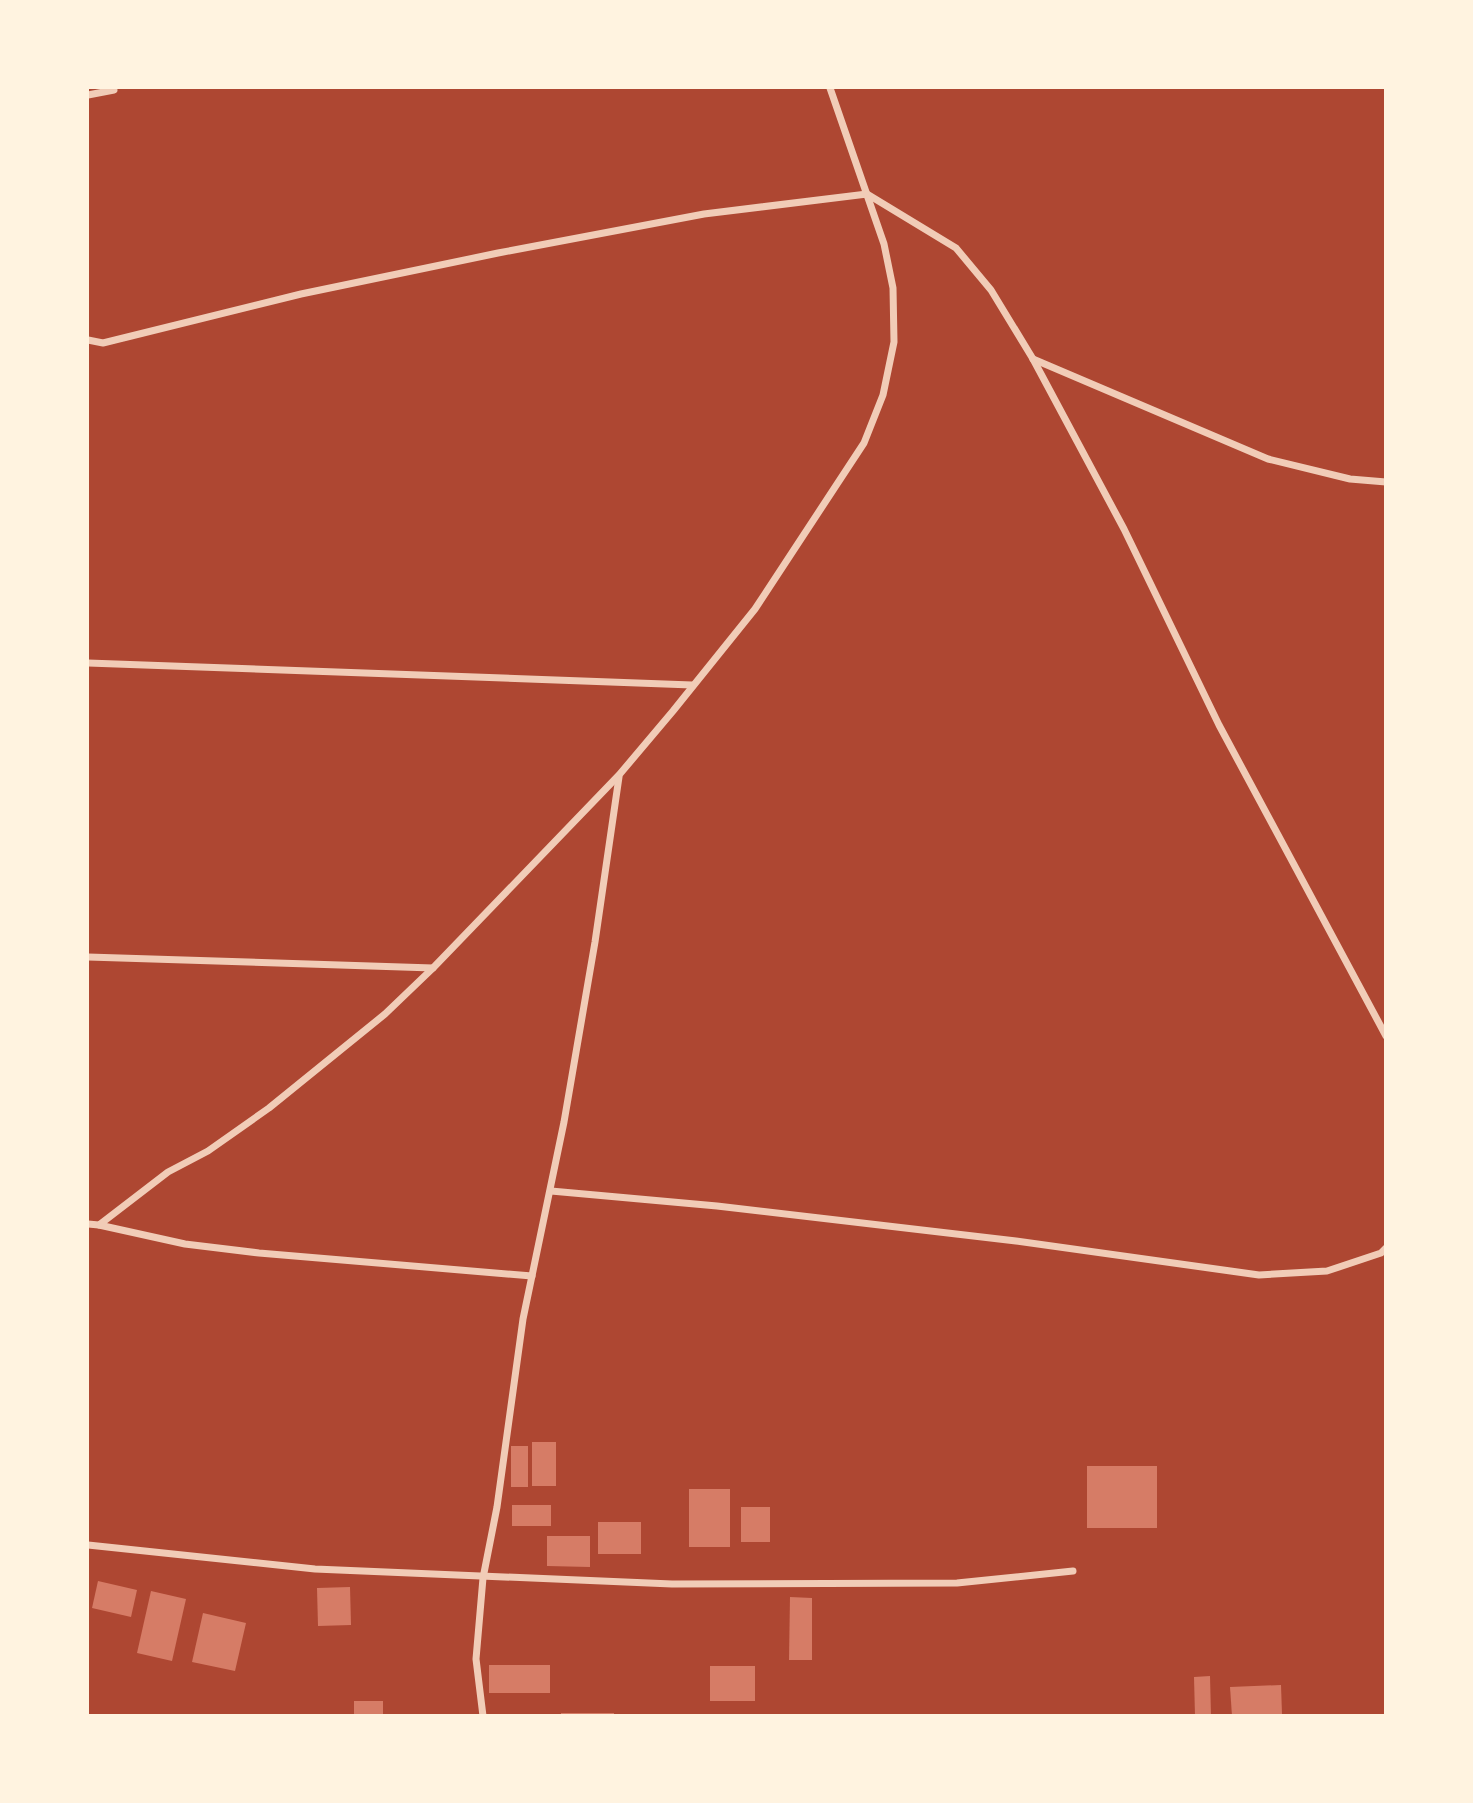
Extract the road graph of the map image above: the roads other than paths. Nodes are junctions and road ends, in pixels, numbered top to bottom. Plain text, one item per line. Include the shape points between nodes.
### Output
1 (830, 88) edge
2 (114, 90) dead end
3 (88, 95) edge
4 (867, 194) junction
5 (88, 340) edge
6 (1033, 359) junction
7 (1385, 482) edge
8 (88, 663) edge
9 (692, 685) junction
10 (619, 775) junction
11 (88, 957) edge
12 (433, 968) junction
13 (1385, 1036) edge
14 (551, 1191) junction
15 (88, 1224) edge
16 (100, 1225) junction
17 (1385, 1248) edge
18 (532, 1276) junction
19 (88, 1545) edge
20 (1073, 1572) dead end
21 (483, 1578) junction
22 (483, 1716) edge

1 - 4 street
2 - 3 street
4 - 5 street via 663,222 301,294 103,343
4 - 6 street via 956,248 991,290
4 - 9 street via 893,288 894,342 883,395 864,443 798,545 755,609
6 - 7 street via 1268,459 1350,480
6 - 13 street via 1124,529 1219,725
8 - 9 street
9 - 10 street
10 - 12 street
10 - 14 street
11 - 12 street
12 - 16 street via 269,1108 208,1151 168,1172
14 - 17 street via 1016,1241 1259,1275 1327,1271
14 - 18 street
15 - 16 street
16 - 18 street via 185,1244 259,1253
18 - 21 street
19 - 21 street via 315,1569
20 - 21 street via 944,1583 672,1584
21 - 22 street via 476,1660

